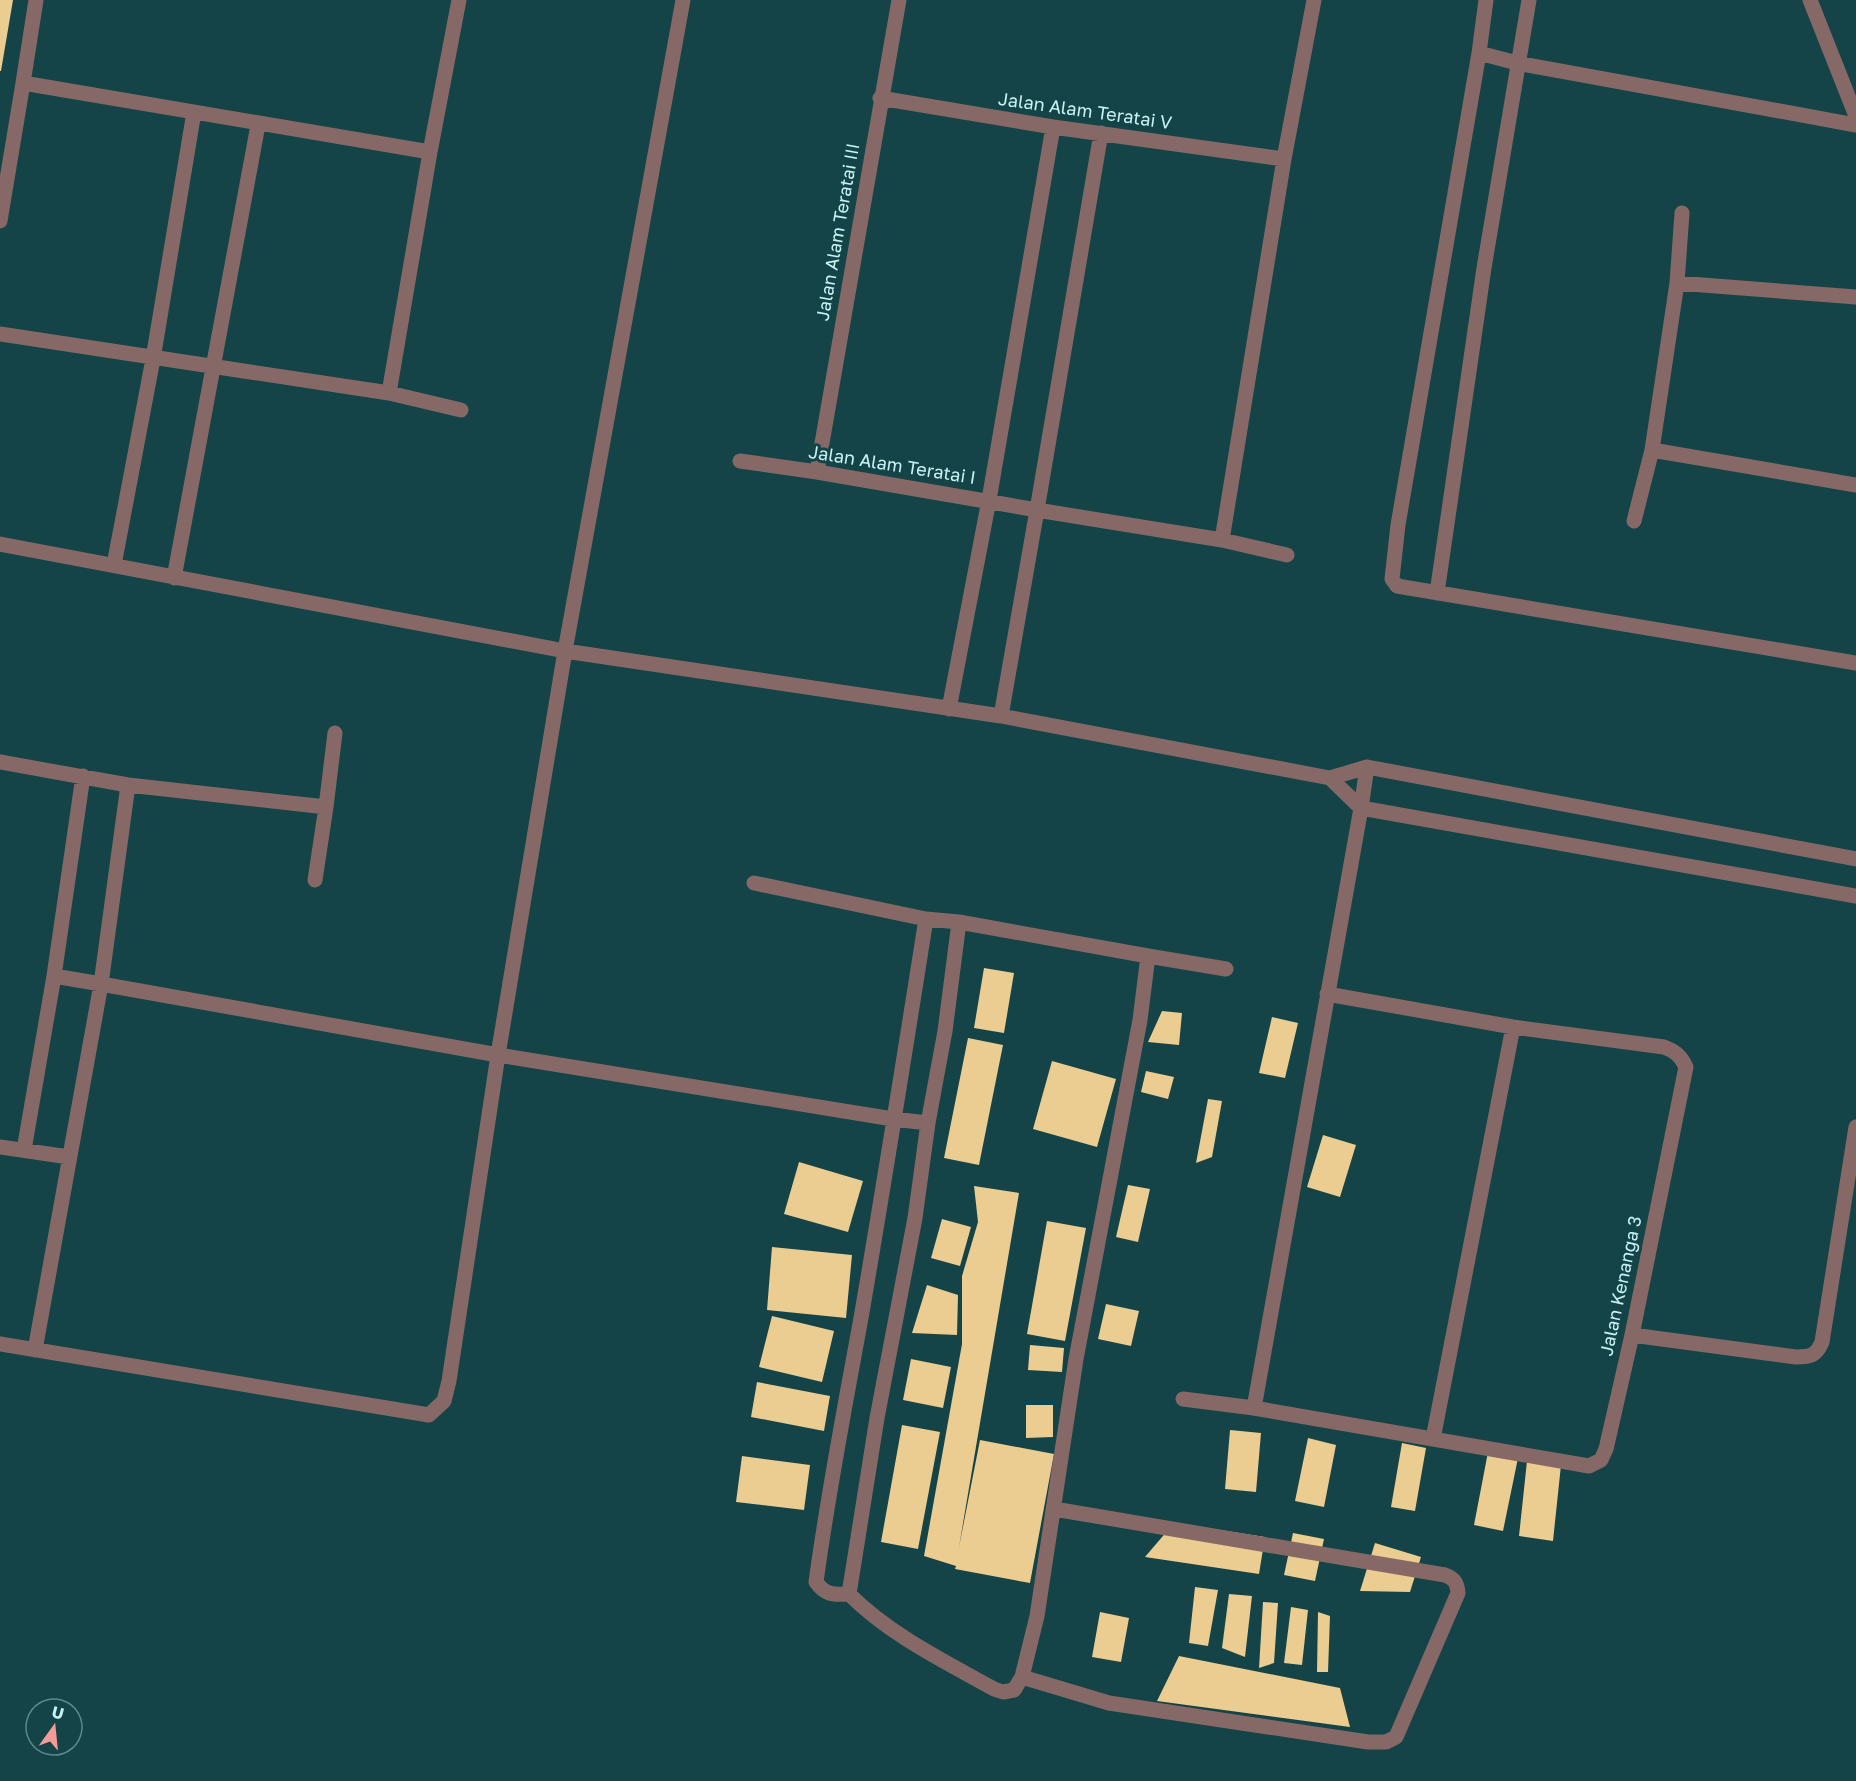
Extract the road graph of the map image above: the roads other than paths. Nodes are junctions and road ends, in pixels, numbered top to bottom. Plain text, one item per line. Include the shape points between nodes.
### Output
1 (36, 0) edge
2 (459, 0) edge
3 (683, 0) edge
4 (898, 0) edge
5 (1314, 0) edge
6 (1486, 0) edge
7 (1529, 0) edge
8 (1810, 0) edge
9 (1479, 53) junction
10 (1517, 63) junction
11 (23, 83) junction
12 (880, 98) junction
13 (194, 112) junction
14 (1856, 117) edge
15 (258, 125) junction
16 (1856, 125) edge
17 (1053, 127) junction
18 (1101, 133) junction
19 (430, 152) junction
20 (1284, 159) junction
21 (1682, 213) dead end
22 (0, 222) edge
23 (1677, 284) junction
24 (1856, 297) edge
25 (0, 334) edge
26 (153, 359) junction
27 (213, 368) junction
28 (389, 393) junction
29 (461, 410) dead end
30 (1652, 450) junction
31 (740, 461) dead end
32 (817, 472) junction
33 (1856, 485) edge
34 (989, 500) junction
35 (1037, 510) junction
36 (1634, 521) dead end
37 (1222, 540) junction
38 (0, 544) edge
39 (1287, 555) dead end
40 (114, 565) junction
41 (174, 578) junction
42 (1437, 593) junction
43 (566, 651) junction
44 (1856, 663) edge
45 (949, 709) junction
46 (1001, 716) junction
47 (335, 733) dead end
48 (0, 762) edge
49 (1367, 767) junction
50 (83, 776) junction
51 (1330, 778) junction
52 (128, 785) junction
53 (326, 807) junction
54 (1361, 808) junction
55 (1856, 859) edge
56 (315, 880) dead end
57 (754, 883) dead end
58 (1856, 896) edge
59 (926, 919) junction
60 (959, 922) junction
61 (1148, 956) junction
62 (1226, 969) dead end
63 (54, 976) junction
64 (101, 984) junction
65 (1327, 994) junction
66 (1513, 1027) junction
67 (498, 1055) junction
68 (893, 1119) junction
69 (928, 1123) junction
70 (1856, 1127) edge
71 (0, 1147) edge
72 (24, 1150) junction
73 (69, 1157) junction
74 (1632, 1335) junction
75 (0, 1344) edge
76 (34, 1350) junction
77 (1183, 1400) dead end
78 (1254, 1408) junction
79 (1433, 1438) junction
80 (1054, 1509) junction
81 (849, 1594) junction
82 (1022, 1677) junction

1 - 11 street
2 - 19 street
3 - 43 street
4 - 12 street, Jalan Alam Teratai III
5 - 20 street
6 - 9 street
7 - 10 street
8 - 14 street
9 - 10 street
9 - 42 street via 1392,579 1397,586
10 - 16 street
10 - 42 street
11 - 13 street
11 - 22 street
12 - 17 street, Jalan Alam Teratai V
12 - 32 street, Jalan Alam Teratai III
13 - 15 street
13 - 26 street
15 - 19 street
15 - 27 street
17 - 18 street, Jalan Alam Teratai V
17 - 34 street
18 - 20 street, Jalan Alam Teratai V
18 - 35 street
19 - 28 street
20 - 37 street
21 - 23 street
23 - 24 street
23 - 30 street
25 - 26 street
26 - 27 street
26 - 40 street
27 - 28 street
27 - 41 street
28 - 29 street
30 - 33 street
30 - 36 street
31 - 32 street, Jalan Alam Teratai I
32 - 34 street, Jalan Alam Teratai I
34 - 35 street, Jalan Alam Teratai I
34 - 45 street
35 - 37 street, Jalan Alam Teratai I
35 - 46 street
37 - 39 street, Jalan Alam Teratai I
38 - 40 street
40 - 41 street
41 - 43 street
42 - 44 street
43 - 45 street
43 - 67 street
45 - 46 street
46 - 51 street
47 - 53 street
48 - 50 street
49 - 51 street
49 - 54 street
49 - 55 street
50 - 52 street
50 - 63 street
51 - 54 street
52 - 53 street
52 - 64 street
53 - 56 street
54 - 58 street
54 - 65 street
57 - 59 street
59 - 60 street
59 - 68 street
60 - 61 street
60 - 69 street
61 - 62 street
61 - 80 street via 1140,1020 1076,1359
63 - 64 street
63 - 72 street
64 - 67 street
64 - 73 street
65 - 66 street, Jalan Kenanga 3
65 - 78 street
66 - 74 street, Jalan Kenanga 3 via 1664,1047 1674,1050 1686,1067
66 - 79 street
67 - 68 street
67 - 76 street via 449,1381 444,1401 429,1414
68 - 69 street
68 - 81 street via 826,1501 816,1582 831,1595
69 - 81 street
70 - 74 street via 1818,1352 1811,1357 1796,1357
71 - 72 street
72 - 73 street
73 - 76 street
74 - 79 street, Jalan Kenanga 3 via 1606,1449 1596,1463 1589,1466
75 - 76 street
77 - 78 street, Jalan Kenanga 3
78 - 79 street, Jalan Kenanga 3
80 - 82 street
80 - 82 street via 1445,1575 1453,1578 1458,1593 1396,1737 1386,1742 1108,1703
81 - 82 street via 867,1613 994,1689 1014,1690

